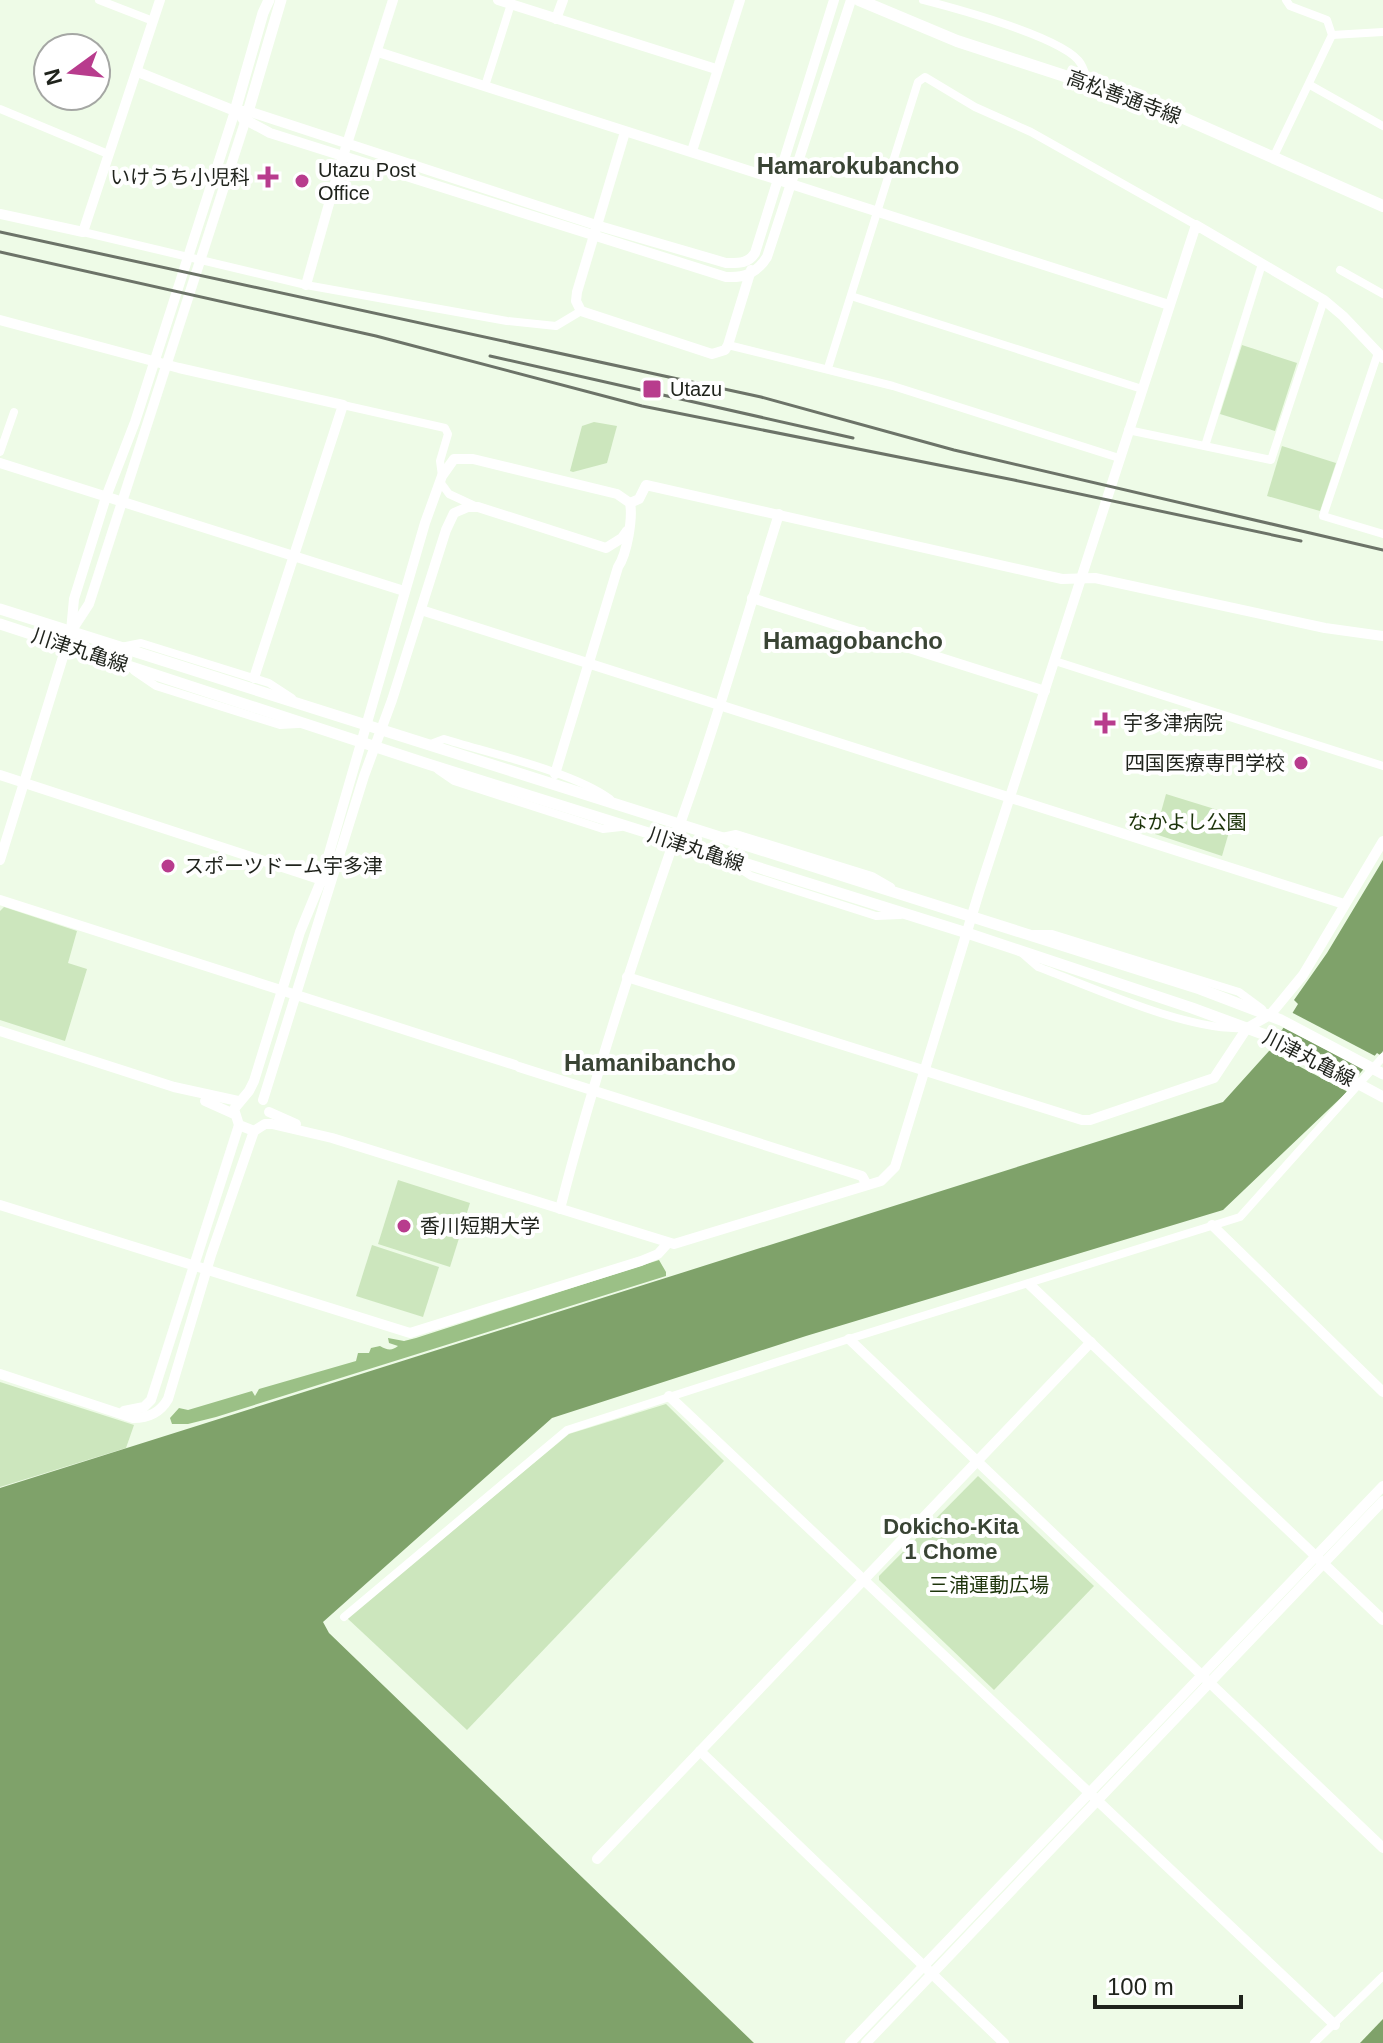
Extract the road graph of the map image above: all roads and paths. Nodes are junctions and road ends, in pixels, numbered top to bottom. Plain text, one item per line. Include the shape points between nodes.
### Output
1 (99, 0) edge
2 (160, 0) edge
3 (281, 0) edge
4 (288, 0) edge
5 (393, 0) edge
6 (498, 0) edge
7 (563, 0) edge
8 (740, 0) edge
9 (834, 0) edge
10 (851, 0) edge
11 (859, 0) edge
12 (923, 0) edge
13 (1286, 0) edge
14 (266, 4) edge
15 (511, 4) junction
16 (278, 17) junction
17 (556, 19) junction
18 (153, 21) junction
19 (1383, 32) edge
20 (1332, 35) junction
21 (378, 52) junction
22 (716, 69) junction
23 (138, 72) junction
24 (1088, 82) junction
25 (1310, 85) junction
26 (485, 86) junction
27 (0, 109) edge
28 (235, 111) junction
29 (247, 117) junction
30 (1383, 126) edge
31 (625, 132) junction
32 (347, 143) junction
33 (692, 151) junction
34 (108, 154) junction
35 (344, 156) junction
36 (1273, 158) junction
37 (778, 179) junction
38 (791, 184) junction
39 (1383, 206) edge
40 (877, 210) junction
41 (0, 214) edge
42 (1196, 225) junction
43 (595, 230) junction
44 (83, 232) junction
45 (188, 258) junction
46 (200, 261) junction
47 (748, 261) junction
48 (1262, 264) junction
49 (1340, 270) dead end
50 (752, 273) junction
51 (306, 285) junction
52 (1383, 294) edge
53 (851, 296) junction
54 (1324, 300) junction
55 (1169, 305) junction
56 (581, 311) junction
57 (0, 320) edge
58 (728, 345) junction
59 (1380, 356) edge
60 (154, 361) junction
61 (167, 365) junction
62 (828, 368) junction
63 (1142, 389) junction
64 (343, 405) junction
65 (14, 412) dead end
66 (1128, 430) junction
67 (1205, 446) junction
68 (0, 452) edge
69 (1119, 458) junction
70 (0, 463) edge
71 (442, 480) junction
72 (106, 497) junction
73 (122, 502) junction
74 (630, 503) junction
75 (478, 507) junction
76 (779, 514) junction
77 (627, 531) junction
78 (1383, 534) edge
79 (606, 548) junction
80 (295, 557) junction
81 (618, 567) junction
82 (1082, 578) junction
83 (404, 591) junction
84 (752, 598) junction
85 (2, 609) edge
86 (421, 610) junction
87 (0, 624) edge
88 (17, 630) junction
89 (71, 631) junction
90 (0, 632) edge
91 (1383, 636) edge
92 (66, 646) junction
93 (120, 647) junction
94 (1055, 661) junction
95 (589, 664) junction
96 (254, 678) junction
97 (1045, 691) junction
98 (301, 704) junction
99 (718, 706) junction
100 (365, 725) junction
101 (381, 730) junction
102 (361, 741) junction
103 (427, 745) junction
104 (375, 747) junction
105 (1383, 766) edge
106 (555, 774) junction
107 (0, 775) edge
108 (25, 783) junction
109 (1011, 797) junction
110 (621, 808) junction
111 (679, 826) junction
112 (1383, 841) edge
113 (673, 842) junction
114 (0, 860) edge
115 (326, 882) junction
116 (0, 900) edge
117 (1344, 904) junction
118 (971, 918) junction
119 (967, 933) junction
120 (627, 977) junction
121 (282, 990) junction
122 (295, 994) junction
123 (1275, 1017) junction
124 (1247, 1028) junction
125 (0, 1031) edge
126 (1383, 1057) edge
127 (923, 1069) junction
128 (1375, 1070) edge
129 (1358, 1083) junction
130 (174, 1087) junction
131 (592, 1090) junction
132 (1383, 1097) edge
133 (242, 1099) junction
134 (263, 1100) junction
135 (269, 1112) junction
136 (234, 1114) junction
137 (265, 1124) junction
138 (239, 1125) junction
139 (254, 1131) junction
140 (332, 1138) junction
141 (867, 1185) junction
142 (0, 1205) edge
143 (560, 1209) junction
144 (1212, 1225) junction
145 (668, 1243) junction
146 (193, 1267) junction
147 (207, 1271) junction
148 (1029, 1284) junction
149 (849, 1339) junction
150 (1091, 1342) junction
151 (0, 1374) edge
152 (1383, 1392) edge
153 (153, 1394) junction
154 (669, 1396) junction
155 (168, 1399) junction
156 (118, 1411) junction
157 (979, 1461) junction
158 (1383, 1486) edge
159 (1383, 1501) edge
160 (1320, 1559) junction
161 (864, 1580) junction
162 (344, 1617) dead end
163 (1383, 1620) edge
164 (1206, 1679) junction
165 (700, 1751) junction
166 (1092, 1798) junction
167 (1383, 1848) edge
168 (597, 1859) dead end
169 (928, 1970) junction
170 (1383, 1976) edge
171 (1335, 2025) junction
172 (850, 2043) edge
173 (866, 2043) edge
174 (1004, 2043) edge
175 (1314, 2043) edge

1 - 18 street
2 - 18 street
3 - 16 main road
4 - 16 main road
5 - 21 street
6 - 15 street
7 - 17 street
8 - 22 street
9 - 37 street
10 - 38 street
11 - 24 main road, 高松善通寺線 via 957,41
12 - 24 street via 1052,43 1081,61
13 - 20 street via 1327,20
14 - 28 main road
15 - 17 street
15 - 26 street
16 - 29 main road
17 - 22 street
18 - 23 street
19 - 20 street
20 - 25 street
21 - 26 street
21 - 32 street
22 - 33 street
23 - 28 street
23 - 34 street
24 - 36 main road, 高松善通寺線
25 - 30 street
25 - 36 street
26 - 31 street
27 - 34 street
28 - 29 street
28 - 45 street
29 - 32 street
29 - 35 street via 270,133
29 - 46 street
31 - 33 street
31 - 43 street
32 - 35 street
32 - 43 street
33 - 37 street
34 - 44 street
35 - 43 street
35 - 51 street
36 - 39 main road, 高松善通寺線
37 - 38 street
37 - 47 street
38 - 40 street
38 - 50 street via 767,257
40 - 42 street via 918,82 925,77
40 - 53 street
40 - 55 street
41 - 44 street
42 - 48 street
42 - 55 street
43 - 47 street via 726,263
43 - 50 street via 726,277
43 - 56 street via 576,296
44 - 45 street
45 - 46 street
45 - 60 street
46 - 51 street
46 - 61 street
47 - 50 street
48 - 54 street
48 - 67 street
49 - 52 street
50 - 58 street
51 - 56 street via 550,326
53 - 62 street
53 - 63 street
54 - 59 street
54 - 67 street via 1271,460
55 - 63 street
56 - 58 street via 712,354
57 - 60 street
58 - 62 street
59 - 78 street via 1323,516
60 - 61 street
60 - 72 street
61 - 64 street
61 - 73 street
62 - 69 street
63 - 66 street
64 - 71 street via 445,428
64 - 80 street
65 - 68 street
66 - 67 street
66 - 69 street
69 - 82 street
70 - 72 street
71 - 74 street via 454,459 473,459 617,494
71 - 75 street via 449,494
71 - 83 street
72 - 73 street
72 - 89 street via 74,599
73 - 80 street
73 - 89 street via 89,604
74 - 76 street via 639,499 646,485
74 - 77 street
75 - 79 street
75 - 86 street via 461,509 449,521
76 - 82 street via 1062,579
76 - 84 street
77 - 79 street
77 - 81 street
79 - 81 street
80 - 83 street
80 - 96 street
81 - 95 street
82 - 91 street
82 - 94 street
83 - 100 street
84 - 97 street
84 - 99 street
85 - 89 main road, 川津丸亀線
86 - 95 street
86 - 101 street
87 - 88 main road, 川津丸亀線
88 - 90 street
88 - 92 main road, 川津丸亀線
89 - 92 street
89 - 93 main road, 川津丸亀線
92 - 102 main road, 川津丸亀線
92 - 108 street
93 - 96 street via 141,643
93 - 98 main road, 川津丸亀線
94 - 97 street
94 - 105 street
95 - 99 street
95 - 106 street
96 - 98 street
97 - 109 street
98 - 100 main road, 川津丸亀線
99 - 109 street
99 - 111 street
100 - 101 main road, 川津丸亀線
100 - 102 street
101 - 103 main road, 川津丸亀線
101 - 104 street
102 - 104 main road, 川津丸亀線
102 - 115 street
103 - 106 street via 444,739
103 - 110 main road, 川津丸亀線
104 - 113 main road, 川津丸亀線
104 - 115 street
106 - 110 street via 599,791
107 - 108 street
108 - 114 street
108 - 115 street
109 - 117 street
109 - 118 street
110 - 111 main road, 川津丸亀線
111 - 113 street
111 - 118 main road, 川津丸亀線
112 - 117 street
113 - 119 main road, 川津丸亀線
113 - 120 street
115 - 121 street via 300,932
115 - 122 street
116 - 121 street
117 - 123 street
118 - 119 street
118 - 123 main road, 川津丸亀線
119 - 124 main road, 川津丸亀線
119 - 127 street
120 - 127 street
120 - 131 street
121 - 122 street
121 - 133 street via 254,1081
122 - 131 street
122 - 134 street
123 - 124 street
123 - 128 main road, 川津丸亀線
124 - 127 street via 1210,1081 1090,1120
124 - 129 main road, 川津丸亀線
125 - 130 street
126 - 128 street
127 - 141 street via 895,1167 881,1181
128 - 129 street
129 - 132 main road, 川津丸亀線
129 - 144 street via 1240,1217
130 - 133 street
130 - 136 street
131 - 141 street via 862,1176
131 - 143 street
133 - 134 street
133 - 136 street
134 - 135 street
135 - 137 street
135 - 140 street
136 - 138 street
137 - 139 street
137 - 140 street
138 - 139 street
138 - 146 street
139 - 147 street
140 - 143 street
141 - 145 street via 679,1244
142 - 146 street
143 - 145 street
144 - 148 street
144 - 152 street
145 - 147 street via 641,1261 413,1333
146 - 147 street
146 - 153 street
147 - 155 street
148 - 149 street
148 - 150 street
149 - 154 street
149 - 157 street
150 - 157 street
150 - 160 street
151 - 156 street
153 - 155 street
153 - 156 street via 144,1407
154 - 161 street
154 - 162 street via 567,1430
155 - 156 street via 143,1418
157 - 161 street
157 - 164 street
158 - 160 street
159 - 160 street
160 - 163 street
160 - 164 street
161 - 165 street
161 - 166 street
164 - 166 street
164 - 167 street
165 - 168 street
165 - 169 street
166 - 169 street
166 - 171 street
169 - 172 street
169 - 173 street
169 - 174 street
170 - 171 street
171 - 175 street

